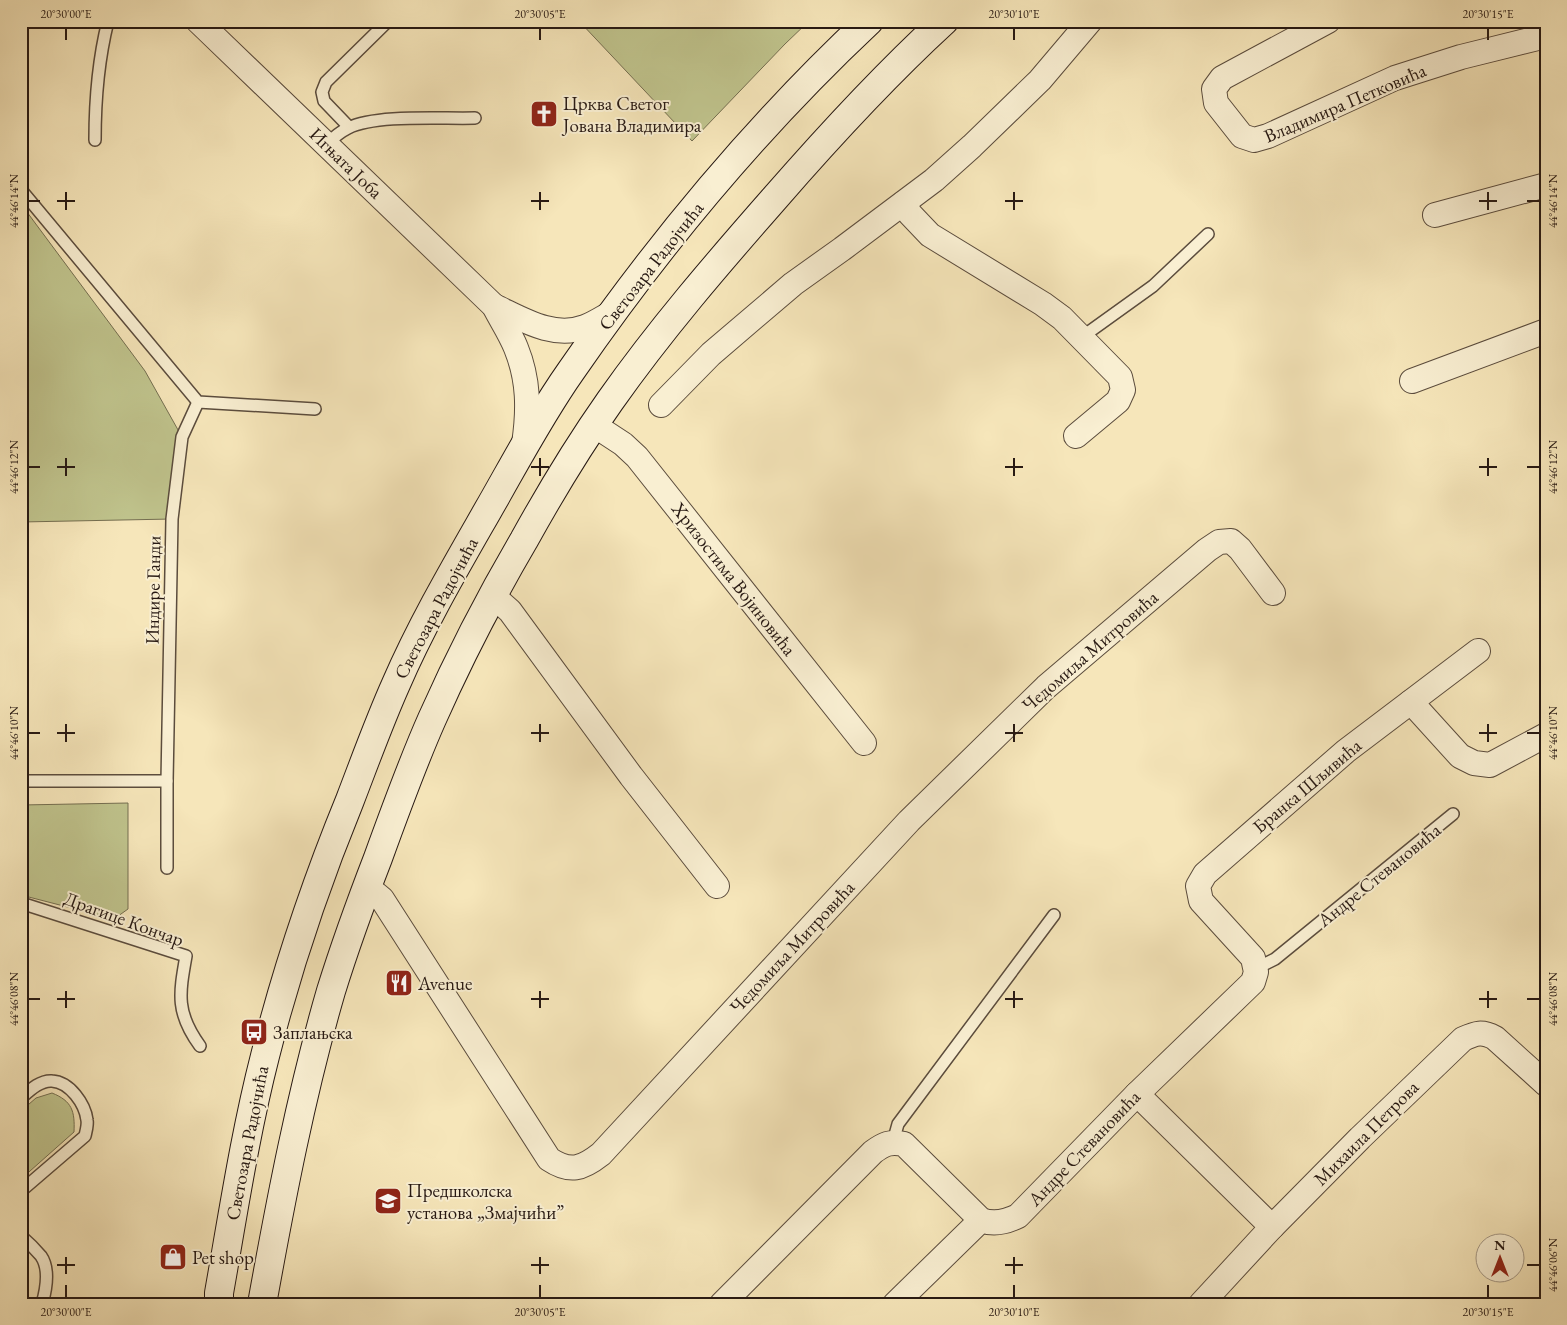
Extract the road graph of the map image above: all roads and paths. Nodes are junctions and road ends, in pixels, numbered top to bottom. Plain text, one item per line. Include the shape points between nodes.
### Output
1 (108, 21) edge
2 (198, 21) edge
3 (388, 21) edge
4 (869, 21) edge
5 (944, 21) edge
6 (1090, 21) edge
7 (1328, 21) edge
8 (1546, 36) edge
9 (475, 118) dead end
10 (349, 128) junction
11 (94, 140) dead end
12 (326, 144) junction
13 (1546, 184) edge
14 (22, 191) edge
15 (904, 203) junction
16 (1435, 215) dead end
17 (1208, 234) dead end
18 (494, 306) junction
19 (614, 312) junction
20 (1546, 331) edge
21 (1082, 337) junction
22 (1412, 381) dead end
23 (198, 402) junction
24 (661, 405) dead end
25 (315, 409) dead end
26 (594, 426) junction
27 (1076, 436) dead end
28 (524, 448) junction
29 (1273, 593) dead end
30 (491, 597) junction
31 (1478, 651) dead end
32 (1411, 702) junction
33 (1546, 735) edge
34 (864, 743) dead end
35 (21, 781) edge
36 (166, 781) junction
37 (1453, 814) dead end
38 (167, 868) dead end
39 (716, 886) dead end
40 (366, 890) junction
41 (21, 902) edge
42 (1054, 916) dead end
43 (1255, 967) junction
44 (200, 1046) dead end
45 (1546, 1084) edge
46 (1137, 1094) junction
47 (21, 1098) edge
48 (893, 1142) junction
49 (21, 1191) edge
50 (981, 1220) junction
51 (1272, 1227) junction
52 (21, 1236) edge
53 (217, 1300) edge
54 (42, 1304) edge
55 (262, 1304) edge
56 (722, 1304) edge
57 (896, 1304) edge
58 (1200, 1304) edge

1 - 11 lane via 101,49
2 - 12 street, Игњата Јоба
3 - 10 lane via 326,82 322,92 324,101
4 - 19 main road, Светозара Радојчића via 782,106 732,162
5 - 26 main road via 852,113 719,262 611,399
6 - 15 street via 1040,80 953,163
7 - 8 street, Владимира Петковића via 1222,78 1214,89 1216,103 1242,136 1254,140 1268,136 1395,78 1461,57
9 - 10 lane via 382,120
10 - 12 lane
12 - 18 street, Игњата Јоба
13 - 16 street
14 - 23 lane
15 - 21 street via 930,235 1044,304
15 - 24 street via 793,284 711,354
17 - 21 lane via 1153,286
18 - 19 street, Игњата Јоба via 545,330 586,327
18 - 28 street, Игњата Јоба via 516,347 525,376 528,413
19 - 28 main road, Светозара Радојчића via 570,373
20 - 22 street
21 - 27 street via 1120,377 1123,390 1118,401
23 - 25 lane
23 - 36 lane, Индире Ганди via 182,437 172,519
26 - 30 main road
26 - 34 street, Хризостима Војиновића via 637,457
28 - 53 main road, Светозара Радојчића via 462,555 397,681 328,855 263,1061
29 - 40 street, Чедомиља Митровића via 1232,541 1219,542 1207,550 1046,688 909,821 607,1146 580,1168 560,1166 549,1159 382,899
30 - 39 street via 510,611
30 - 40 main road via 433,717
31 - 32 street, Бранка Шљивића
32 - 33 street via 1460,756 1474,763 1490,765
32 - 43 street, Бранка Шљивића via 1346,751 1205,874 1198,886 1202,901 1251,955
35 - 36 lane
36 - 38 lane, Индире Ганди
37 - 43 lane, Андре Стевановића via 1276,959
40 - 55 main road via 312,1060 285,1178
41 - 44 lane, Драгице Кончар via 186,956 181,1005 189,1030
42 - 48 lane via 898,1124
43 - 46 street, Андре Стевановића via 1253,982
45 - 51 street, Михаила Петрова via 1495,1038 1476,1033 1463,1039
46 - 50 street, Андре Стевановића via 1018,1216 1007,1222
46 - 51 street
47 - 49 lane via 42,1083 52,1081 66,1086 80,1101 87,1122 85,1136
48 - 50 street via 904,1144
48 - 56 street via 873,1152
50 - 57 street
51 - 58 street, Михаила Петрова
52 - 54 lane via 43,1258 46,1290

